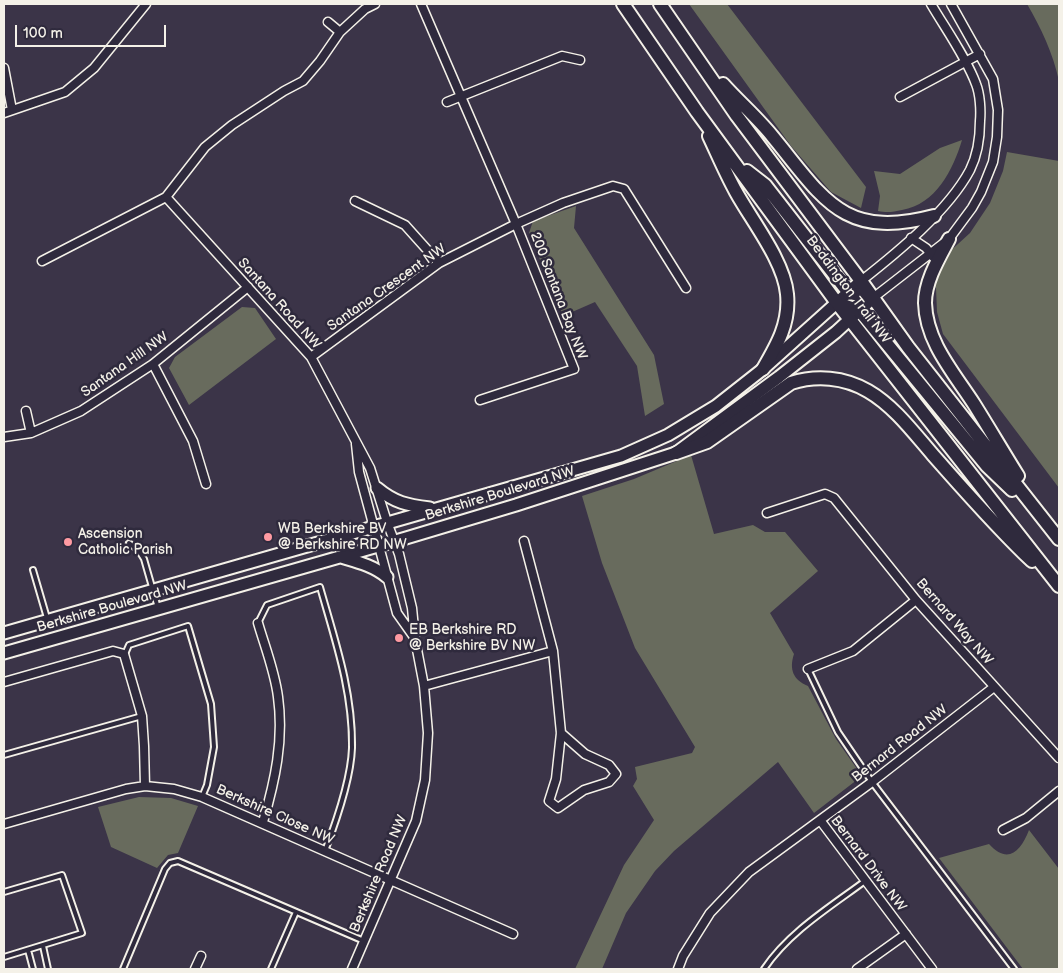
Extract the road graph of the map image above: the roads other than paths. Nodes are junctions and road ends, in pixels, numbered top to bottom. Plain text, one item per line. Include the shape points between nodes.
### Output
1 (146, 4) edge
2 (375, 4) edge
3 (421, 4) edge
4 (623, 4) edge
5 (660, 4) edge
6 (931, 4) edge
7 (951, 4) edge
8 (328, 22) dead end
9 (340, 32) junction
10 (980, 54) junction
11 (697, 57) junction
12 (580, 60) dead end
13 (965, 62) junction
14 (4, 68) edge
15 (462, 96) junction
16 (900, 97) dead end
17 (447, 102) dead end
18 (12, 110) junction
19 (697, 112) junction
20 (4, 113) edge
21 (734, 160) junction
22 (166, 198) junction
23 (355, 201) dead end
24 (934, 216) junction
25 (516, 224) junction
26 (911, 238) junction
27 (949, 239) joint
28 (934, 258) junction
29 (42, 261) dead end
30 (439, 264) junction
31 (861, 281) junction
32 (248, 287) junction
33 (686, 288) dead end
34 (849, 293) junction
35 (873, 298) junction
36 (838, 303) junction
37 (855, 315) junction
38 (311, 357) junction
39 (153, 364) junction
40 (763, 369) junction
41 (480, 400) dead end
42 (26, 411) dead end
43 (32, 433) junction
44 (4, 438) edge
45 (356, 440) junction
46 (676, 453) junction
47 (206, 484) dead end
48 (377, 488) junction
49 (437, 508) junction
50 (767, 513) dead end
51 (387, 522) junction
52 (1048, 525) junction
53 (373, 527) junction
54 (1059, 539) edge
55 (524, 541) dead end
56 (395, 542) junction
57 (129, 543) dead end
58 (378, 546) junction
59 (341, 557) junction
60 (33, 570) dead end
61 (388, 577) junction
62 (1059, 587) edge
63 (153, 591) junction
64 (916, 600) junction
65 (158, 609) junction
66 (47, 621) junction
67 (258, 623) joint
68 (4, 633) edge
69 (415, 639) junction
70 (553, 651) junction
71 (4, 653) edge
72 (124, 654) junction
73 (808, 670) joint
74 (4, 682) edge
75 (424, 686) junction
76 (994, 687) junction
77 (142, 716) junction
78 (561, 733) junction
79 (4, 755) edge
80 (1059, 758) edge
81 (872, 782) junction
82 (145, 786) junction
83 (1059, 791) edge
84 (202, 797) junction
85 (820, 820) junction
86 (262, 822) junction
87 (4, 824) edge
88 (1004, 830) dead end
89 (325, 851) junction
90 (391, 880) junction
91 (865, 880) junction
92 (4, 892) edge
93 (296, 912) junction
94 (513, 934) dead end
95 (906, 934) junction
96 (364, 941) junction
97 (43, 946) junction
98 (28, 950) junction
99 (201, 956) dead end
100 (4, 957) edge
101 (33, 969) edge
102 (48, 969) edge
103 (123, 969) edge
104 (195, 969) edge
105 (271, 969) edge
106 (352, 969) edge
107 (678, 969) edge
108 (764, 969) edge
109 (857, 969) edge
110 (932, 969) edge
111 (1014, 969) edge

1 - 18 street via 94,68 65,92
2 - 9 street
3 - 15 street
4 - 19 main road, Beddington Trail NW
5 - 11 main road, Beddington Trail NW
6 - 13 street
7 - 10 street
8 - 9 street
9 - 22 street via 303,80 232,125 205,147
10 - 13 street
10 - 27 street via 993,79 996,95 996,146 981,192
11 - 24 main road via 771,135 816,191 837,208 878,224 906,223
11 - 31 main road, Beddington Trail NW via 737,116
12 - 15 street via 562,56
13 - 16 street
13 - 24 street via 977,85 980,133 970,169 948,202
14 - 18 street
15 - 17 street
15 - 25 street
18 - 20 street
19 - 21 main road, Beddington Trail NW
19 - 40 main road via 735,191 775,259 787,293 785,326
21 - 34 main road via 765,185
21 - 36 main road, Beddington Trail NW
22 - 29 street
22 - 32 street, Santana Road NW
23 - 30 street via 405,225
24 - 26 street
25 - 30 street, Santana Crescent NW
25 - 33 street, Santana Crescent NW via 613,186 624,189
25 - 41 street, 200 Santana Bay NW via 574,369
26 - 28 street via 920,242
26 - 31 street
27 - 28 main road
28 - 35 street
28 - 52 main road via 925,302 929,327 947,364
30 - 38 street, Santana Crescent NW
31 - 34 main road, Berkshire Boulevard NW
31 - 35 main road, Beddington Trail NW
32 - 38 street, Santana Road NW
32 - 39 street, Santana Hill NW
34 - 35 main road
34 - 36 main road, Berkshire Boulevard NW
35 - 37 main road, Berkshire Boulevard NW
35 - 52 main road, Beddington Trail NW
36 - 37 main road, Beddington Trail NW
36 - 40 main road, Berkshire Boulevard NW
37 - 46 main road, Berkshire Boulevard NW via 779,377
37 - 52 main road via 987,466
37 - 62 main road, Beddington Trail NW
38 - 45 street, Santana Road NW
39 - 43 street, Santana Hill NW via 81,411
39 - 47 street via 193,441
40 - 49 main road, Berkshire Boulevard NW via 697,419 621,456
42 - 43 street
43 - 44 street, Santana Hill NW
45 - 48 street, Santana Road NW
45 - 53 street, Santana Road NW via 359,472
46 - 56 main road, Berkshire Boulevard NW
46 - 62 main road via 707,442 791,383 820,378 855,384 894,412 1006,537
48 - 49 main road via 395,501 410,506
48 - 51 street, Santana Road NW
49 - 51 main road, Berkshire Boulevard NW
50 - 64 street, Bernard Way NW via 825,494 834,498
51 - 53 main road, Berkshire Boulevard NW
51 - 56 street, Berkshire Road NW
52 - 54 main road, Beddington Trail NW
53 - 58 street, Berkshire Road NW
53 - 63 main road, Berkshire Boulevard NW
55 - 70 street
56 - 58 main road, Berkshire Boulevard NW
56 - 69 street, Berkshire Road NW via 412,608
57 - 63 lane via 144,559
58 - 59 main road, Berkshire Boulevard NW
58 - 61 street, Berkshire Road NW
59 - 61 main road via 365,564
59 - 65 main road, Berkshire Boulevard NW
60 - 66 lane
61 - 69 street, Berkshire Road NW via 397,613
63 - 65 lane
63 - 66 main road, Berkshire Boulevard NW
64 - 73 street via 853,651
64 - 76 street, Bernard Way NW
65 - 71 main road, Berkshire Boulevard NW
66 - 68 main road, Berkshire Boulevard NW
67 - 86 street via 278,695 281,728 276,776
67 - 89 lane via 267,605 320,588 344,674 352,750 344,791
69 - 75 street, Berkshire Road NW
70 - 75 street
70 - 78 street
72 - 74 street via 113,650
72 - 77 street
72 - 84 lane via 129,645 188,626 212,704 214,747
73 - 81 lane via 838,732
75 - 90 street, Berkshire Road NW via 428,733 425,780 416,820
76 - 80 street, Bernard Way NW
76 - 81 street, Bernard Road NW
77 - 79 lane
77 - 82 street
78 - 78 street via 556,779 549,801 558,808 584,790 609,782 616,774 609,765 586,754
81 - 85 street, Bernard Road NW
81 - 111 lane
82 - 84 street, Berkshire Close NW via 174,789
82 - 87 street, Berkshire Close NW
83 - 88 street via 1026,818
84 - 86 street, Berkshire Close NW
85 - 91 street, Bernard Drive NW
85 - 107 street, Bernard Drive NW via 750,872 710,913
86 - 89 street, Berkshire Close NW
89 - 90 street, Berkshire Close NW
90 - 94 street, Berkshire Close NW
90 - 96 street, Berkshire Road NW
91 - 95 street, Bernard Drive NW
91 - 108 lane via 806,924
92 - 97 lane via 62,875 82,933
93 - 96 lane
93 - 103 lane via 178,861 170,863
93 - 105 lane
95 - 109 street
95 - 110 street, Bernard Drive NW
96 - 106 street, Berkshire Road NW
97 - 98 lane
97 - 102 lane
98 - 100 lane
98 - 101 lane
99 - 104 street

